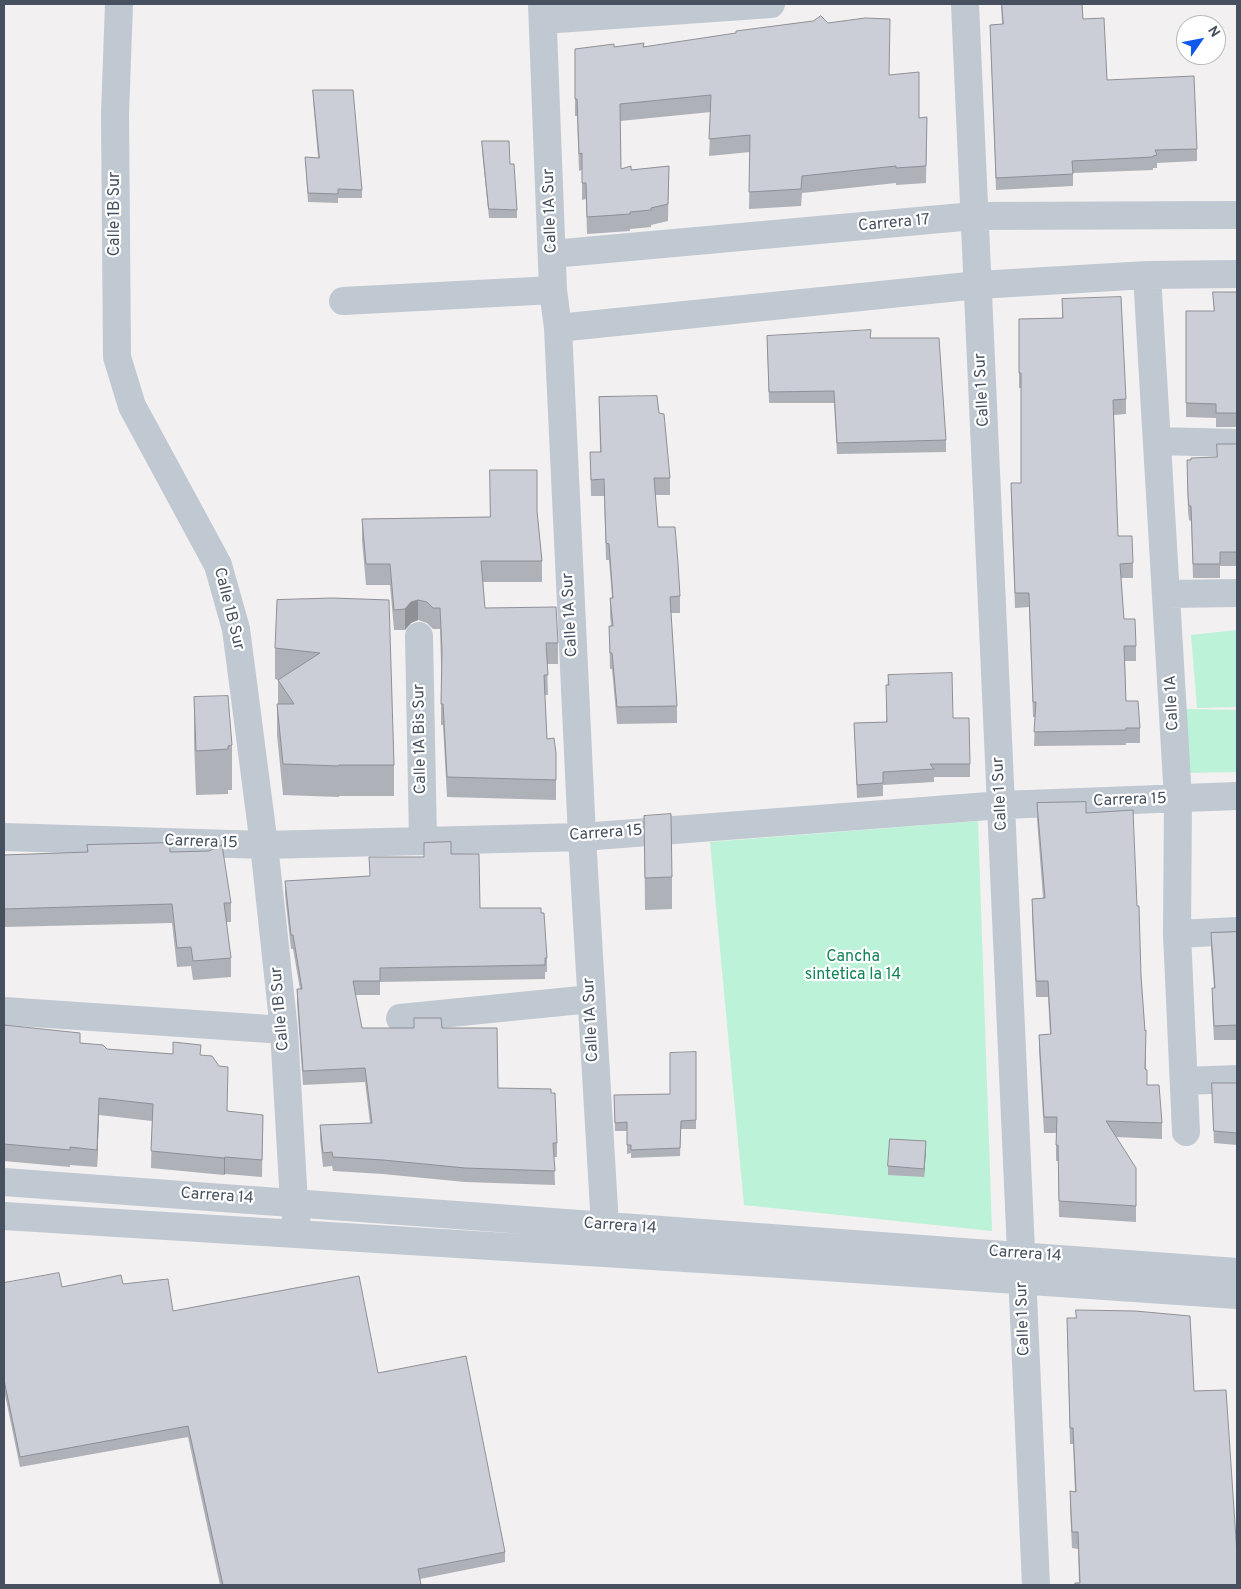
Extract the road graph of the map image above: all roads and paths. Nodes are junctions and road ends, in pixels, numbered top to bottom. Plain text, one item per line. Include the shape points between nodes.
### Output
1 (119, 4) edge
2 (762, 4) edge
3 (965, 4) edge
4 (542, 12) edge
5 (1237, 215) edge
6 (974, 216) junction
7 (552, 254) junction
8 (1237, 274) edge
9 (1147, 275) junction
10 (978, 285) junction
11 (553, 290) junction
12 (343, 301) dead end
13 (558, 328) junction
14 (1157, 441) junction
15 (1237, 442) edge
16 (1237, 593) edge
17 (1167, 594) junction
18 (419, 636) dead end
19 (1237, 796) edge
20 (1178, 799) junction
21 (1002, 805) junction
22 (582, 837) junction
23 (4, 838) edge
24 (423, 841) junction
25 (264, 844) junction
26 (1237, 931) edge
27 (1177, 934) junction
28 (591, 999) junction
29 (4, 1011) edge
30 (400, 1018) dead end
31 (284, 1030) junction
32 (1237, 1079) edge
33 (1185, 1081) junction
34 (1186, 1132) dead end
35 (4, 1182) edge
36 (294, 1203) junction
37 (4, 1216) edge
38 (605, 1226) junction
39 (298, 1234) junction
40 (767, 1250) junction
41 (1022, 1267) junction
42 (1237, 1272) edge
43 (1237, 1295) edge
44 (1036, 1585) edge

1 - 25 street, Calle 1B Sur via 115,114 117,357 132,406 218,565 236,629
2 - 4 street
3 - 6 street, Calle 1 Sur
4 - 7 street, Calle 1A Sur
5 - 6 street, Carrera 17
6 - 7 street, Carrera 17
6 - 10 street, Calle 1 Sur
7 - 11 street, Calle 1A Sur
8 - 9 street
9 - 10 street
9 - 14 street, Calle 1A
10 - 13 street
10 - 21 street, Calle 1 Sur
11 - 12 street
11 - 13 street, Calle 1A Sur
13 - 22 street, Calle 1A Sur
14 - 15 street
14 - 17 street, Calle 1A
16 - 17 street
17 - 20 street, Calle 1A
18 - 24 street, Calle 1A Bis Sur
19 - 20 street, Carrera 15
20 - 21 street, Carrera 15
20 - 27 street, Calle 1A
21 - 22 street, Carrera 15
21 - 41 street, Calle 1 Sur
22 - 24 street, Carrera 15
22 - 28 street, Calle 1A Sur
23 - 25 street, Carrera 15
24 - 25 street, Carrera 15
25 - 31 street, Calle 1B Sur
26 - 27 street
27 - 33 street, Calle 1A
28 - 30 street
28 - 38 street, Calle 1A Sur
29 - 31 street
31 - 36 street, Calle 1B Sur
32 - 33 street
33 - 34 street, Calle 1A
35 - 36 street, Carrera 14
36 - 38 street, Carrera 14
36 - 39 street, Calle 1B Sur
37 - 39 street, Carrera 14
38 - 40 street, Carrera 14
39 - 40 street, Carrera 14
40 - 41 street, Carrera 14
41 - 42 street, Carrera 14
41 - 43 street, Carrera 14
41 - 44 street, Calle 1 Sur

